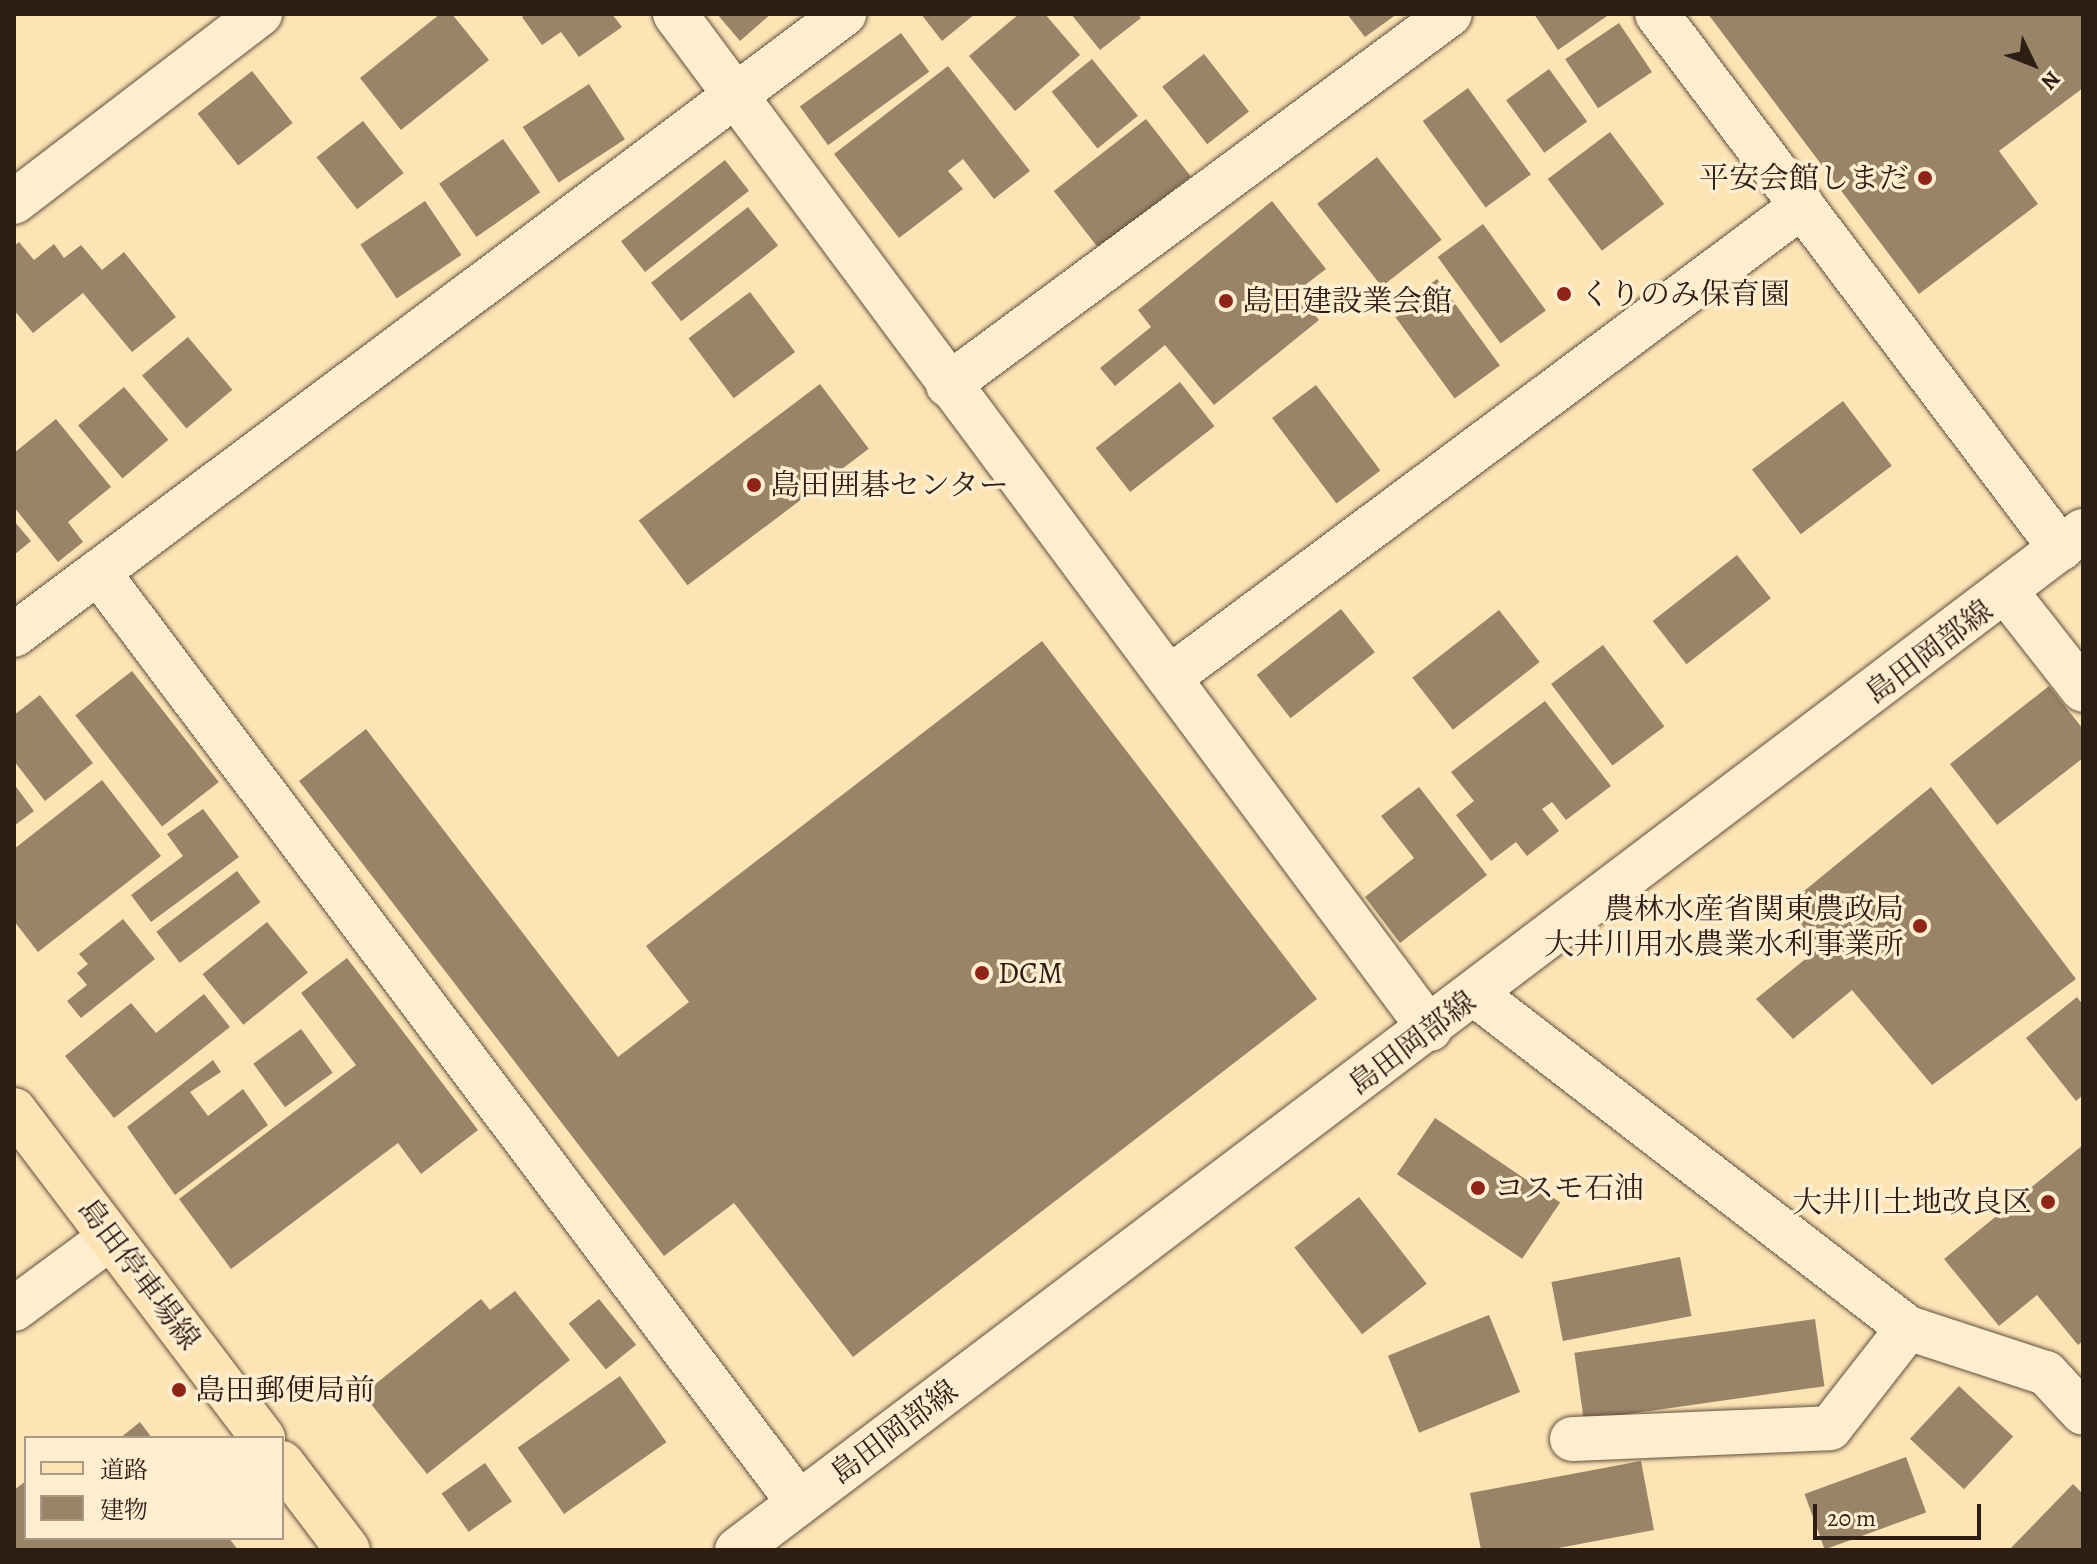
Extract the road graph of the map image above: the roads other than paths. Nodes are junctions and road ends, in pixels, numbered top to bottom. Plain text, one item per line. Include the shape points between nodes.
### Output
1 (260, 14) edge
2 (675, 14) edge
3 (844, 14) edge
4 (1450, 14) edge
5 (1657, 14) edge
6 (736, 95) junction
7 (14, 202) edge
8 (1802, 206) junction
9 (948, 385) junction
10 (2072, 540) edge
11 (98, 572) junction
12 (2007, 593) junction
13 (14, 635) edge
14 (1169, 678) junction
15 (2083, 690) edge
16 (1476, 995) junction
17 (1430, 1029) junction
18 (14, 1110) edge
19 (110, 1238) junction
20 (14, 1309) edge
21 (1908, 1328) junction
22 (2083, 1413) edge
23 (261, 1436) edge
24 (1572, 1439) dead end
25 (284, 1466) edge
26 (799, 1503) junction
27 (348, 1550) edge
28 (737, 1550) edge

1 - 7 street
2 - 6 street
3 - 6 street
4 - 9 street
5 - 8 street
6 - 9 street
6 - 11 street
8 - 10 street
8 - 14 street
9 - 14 street
10 - 12 street, 島田岡部線
11 - 13 street
11 - 26 street
12 - 15 street
12 - 16 street, 島田岡部線
14 - 17 street
16 - 17 street, 島田岡部線
16 - 21 street
17 - 26 street, 島田岡部線
18 - 19 main road, 島田停車場線
19 - 20 street
19 - 23 main road, 島田停車場線
21 - 22 street via 2046,1373
21 - 24 street via 1830,1428
25 - 27 main road
26 - 28 street, 島田岡部線

